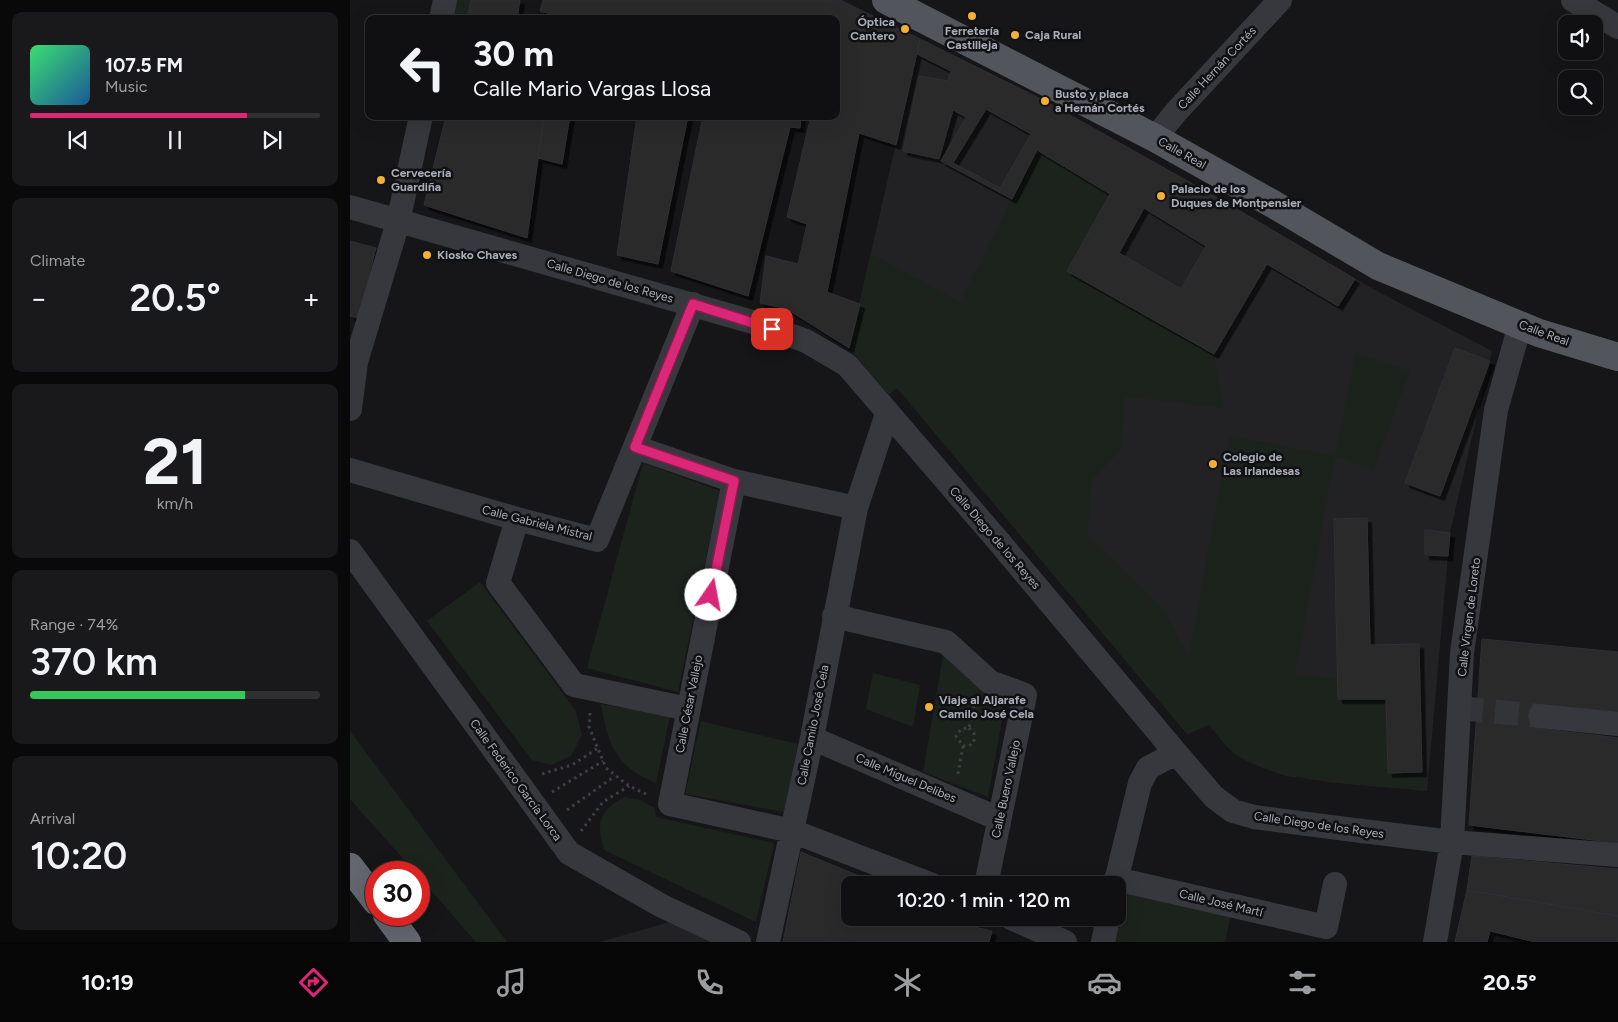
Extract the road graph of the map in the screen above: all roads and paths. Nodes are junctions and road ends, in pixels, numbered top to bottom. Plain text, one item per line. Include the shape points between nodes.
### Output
1 (446, 0) edge
2 (886, 0) edge
3 (1280, 0) edge
4 (1573, 0) edge
5 (443, 15) edge
6 (1618, 27) edge
7 (420, 120) edge
8 (1155, 138) junction
9 (350, 207) edge
10 (398, 222) junction
11 (693, 304) junction
12 (1520, 325) junction
13 (1618, 357) edge
14 (350, 409) edge
15 (886, 414) junction
16 (635, 447) junction
17 (350, 470) edge
18 (734, 481) junction
19 (856, 508) junction
20 (516, 519) junction
21 (350, 551) edge
22 (834, 616) junction
23 (590, 688) junction
24 (976, 694) dead end
25 (688, 709) junction
26 (1540, 716) tunnel mouth
27 (1618, 724) edge
28 (969, 728) junction
29 (812, 738) junction
30 (963, 746) junction
31 (598, 748) junction
32 (1176, 753) junction
33 (603, 761) junction
34 (511, 772) junction
35 (958, 775) dead end
36 (616, 776) junction
37 (534, 804) junction
38 (999, 819) junction
39 (548, 823) junction
40 (792, 830) junction
41 (1452, 842) junction
42 (569, 853) junction
43 (1618, 855) edge
44 (350, 867) edge
45 (909, 876) edge
46 (988, 876) edge
47 (1117, 876) edge
48 (1126, 884) edge
49 (1334, 884) dead end
50 (365, 887) edge
51 (395, 926) edge
52 (1029, 926) edge
53 (1106, 926) edge
54 (407, 942) edge
55 (739, 942) edge
56 (768, 942) edge
57 (1065, 942) edge
58 (1103, 942) edge
59 (1435, 942) edge

1 - 5 street
2 - 8 main road, Calle Real
3 - 8 street, Calle Hernán Cortés
4 - 6 street
7 - 10 street
8 - 12 main road, Calle Real via 1378,266
9 - 10 street, Calle Diego de los Reyes
10 - 11 street, Calle Diego de los Reyes
10 - 14 street via 356,362
11 - 15 street, Calle Diego de los Reyes via 806,340 847,365
11 - 16 street, Calle Gabriela Mistral
12 - 13 main road, Calle Real
12 - 41 street, Calle Virgen de Loreto via 1496,410 1462,653
15 - 19 street, Calle Camilo José Cela
15 - 32 street, Calle Diego de los Reyes via 1000,543
16 - 18 street
16 - 20 street, Calle Gabriela Mistral via 597,540
17 - 20 street, Calle Gabriela Mistral
18 - 19 street
18 - 25 street, Calle César Vallejo
19 - 22 street, Calle Camilo José Cela
20 - 23 street via 498,583 574,685
21 - 34 street, Calle Federico García Lorca
22 - 29 street, Calle Camilo José Cela
22 - 38 street, Calle Buero Vallejo via 946,642 990,682 1025,695
23 - 25 street
23 - 31 path via 590,727
24 - 28 path
25 - 40 street, Calle César Vallejo via 670,804
26 - 27 street
28 - 30 path via 974,733 974,742
28 - 30 path via 961,729 956,736
29 - 38 street, Calle Miguel Delibes
29 - 40 street, Calle Camilo José Cela
30 - 35 path
31 - 33 path
31 - 34 path via 572,765 546,774
32 - 41 street, Calle Diego de los Reyes via 1214,797 1233,811 1254,817
32 - 47 street via 1148,768 1140,783
33 - 36 path
33 - 37 path
34 - 37 street, Calle Federico García Lorca
36 - 39 path
36 - 42 path via 629,786 603,802 582,828
37 - 39 street, Calle Federico García Lorca
38 - 46 street, Calle Buero Vallejo
39 - 42 street, Calle Federico García Lorca
40 - 45 street
40 - 56 street, Calle Camilo José Cela
41 - 43 street, Calle Diego de los Reyes
41 - 59 street, Calle Virgen de Loreto
42 - 55 street, Calle Federico García Lorca via 662,906
44 - 50 highway
48 - 49 street, Calle José Martí via 1326,927
51 - 54 highway
52 - 57 street
53 - 58 street

